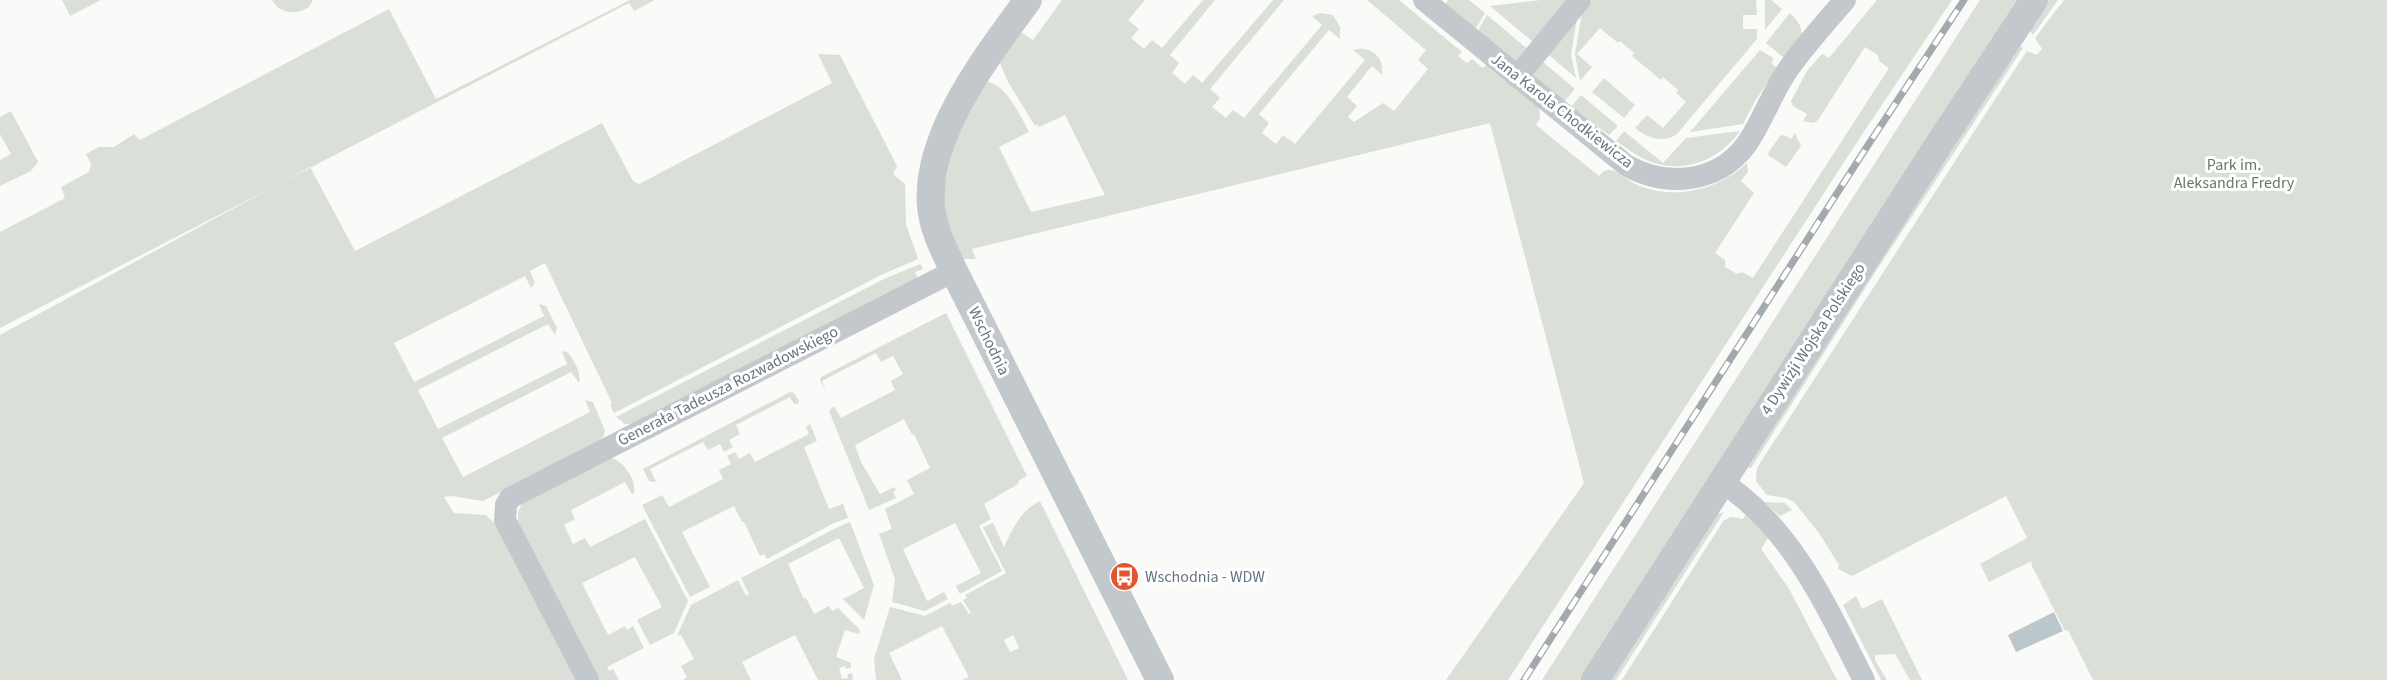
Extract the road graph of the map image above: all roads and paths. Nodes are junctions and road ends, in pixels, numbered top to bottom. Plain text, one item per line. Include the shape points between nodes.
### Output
1 (1028, 0) edge
2 (1424, 0) edge
3 (1581, 0) edge
4 (1845, 0) edge
5 (2034, 0) edge
6 (1517, 77) junction
7 (954, 271) junction
8 (1722, 482) junction
9 (588, 680) edge
10 (1160, 680) edge
11 (1595, 680) edge
12 (1864, 680) edge

1 - 7 street, Wschodnia via 970,86 938,154 931,206 940,241
2 - 6 street, Jana Karola Chodkiewicza
3 - 6 street
4 - 6 street, Jana Karola Chodkiewicza via 1789,68 1745,146 1716,170 1693,178 1660,178 1635,170
5 - 8 street, 4 Dywizji Wojska Polskiego
7 - 9 street, Generała Tadeusza Rozwadowskiego via 510,498 505,520
7 - 10 street, Wschodnia
8 - 11 street, 4 Dywizji Wojska Polskiego
8 - 12 street via 1764,515 1796,555

